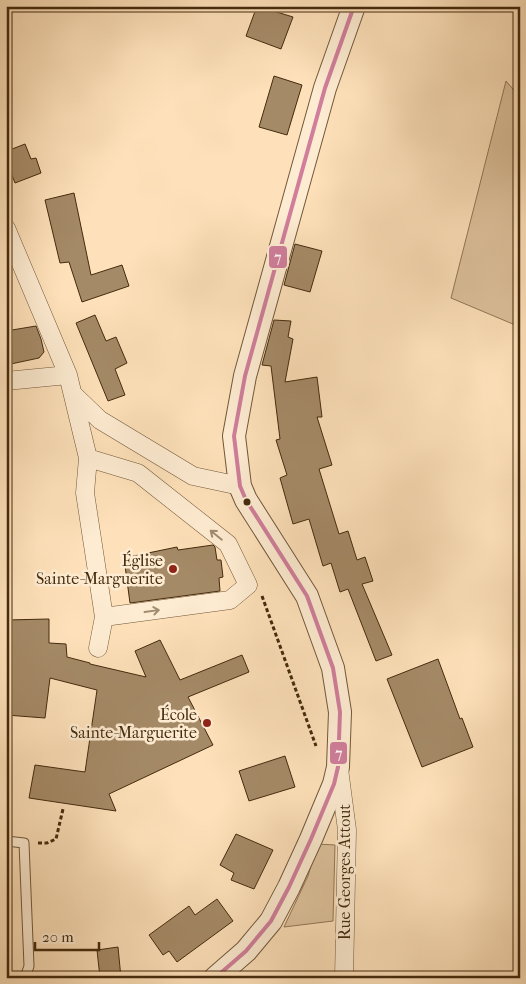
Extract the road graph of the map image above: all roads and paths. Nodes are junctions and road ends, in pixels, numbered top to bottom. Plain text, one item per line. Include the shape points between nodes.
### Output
1 (354, 6) edge
2 (6, 228) edge
3 (68, 375) junction
4 (6, 381) edge
5 (74, 395) junction
6 (88, 458) junction
7 (240, 486) junction
8 (248, 585) junction
9 (104, 617) junction
10 (98, 648) dead end
11 (319, 755) dead end
12 (338, 767) junction
13 (63, 809) dead end
14 (6, 841) edge
15 (24, 843) junction
16 (24, 978) edge
17 (216, 978) edge
18 (344, 978) edge

1 - 7 street via 325,88 245,376 234,436
2 - 3 street
3 - 4 street
3 - 5 street
5 - 6 street
5 - 7 street via 100,420 193,476
8 -> 6 street via 228,544 138,473
6 - 9 street via 85,493
7 - 12 street via 307,596 333,668 340,712
9 -> 8 street via 230,600
8 - 11 path via 262,596
9 - 10 street
12 - 17 street via 314,830 271,921 246,951
12 - 18 street, Rue Georges Attout via 347,830
13 - 15 path via 56,839 46,843
14 - 15 lane
15 - 16 lane via 30,966

